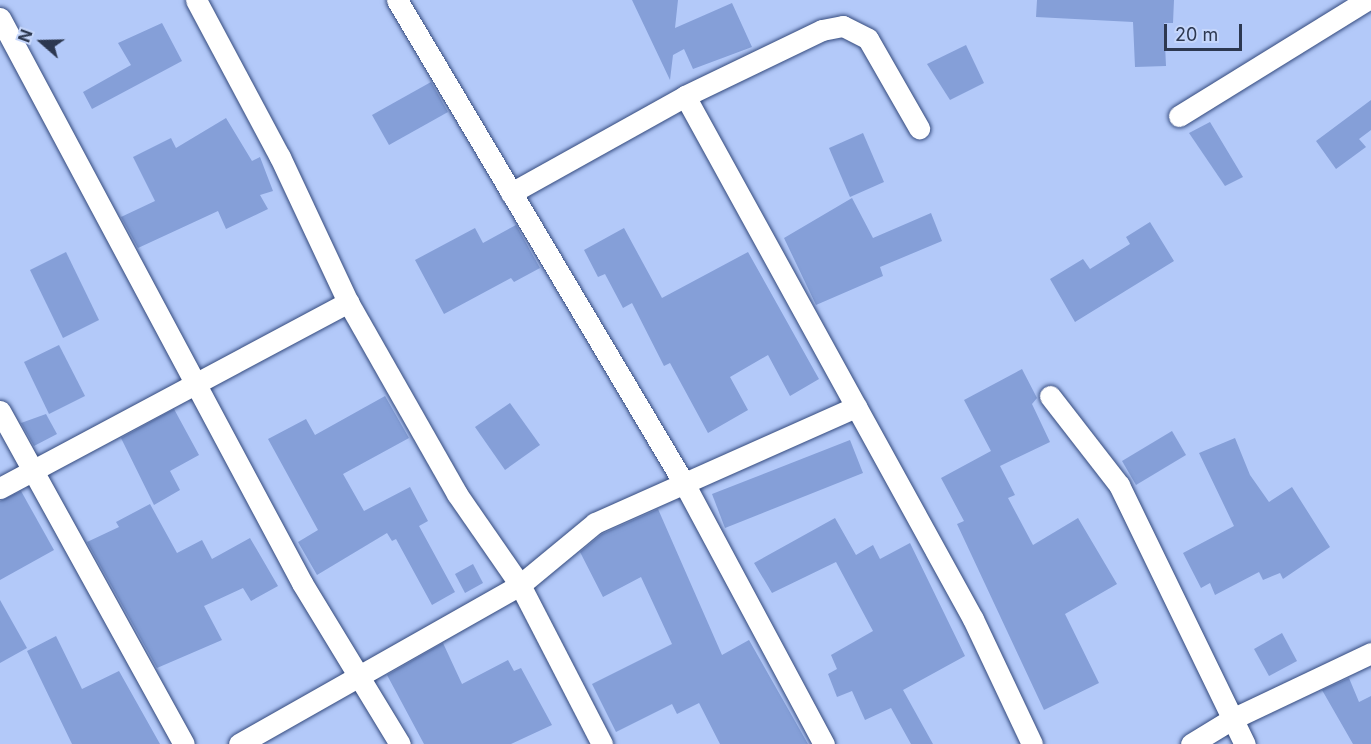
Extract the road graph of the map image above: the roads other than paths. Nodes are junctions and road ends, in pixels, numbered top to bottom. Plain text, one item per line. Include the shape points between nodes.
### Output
1 (196, 0) edge
2 (397, 0) edge
3 (1367, 0) edge
4 (0, 18) edge
5 (685, 96) junction
6 (1179, 116) dead end
7 (919, 128) dead end
8 (511, 193) junction
9 (348, 302) junction
10 (196, 382) junction
11 (1050, 396) dead end
12 (856, 407) junction
13 (0, 411) edge
14 (32, 468) junction
15 (685, 485) junction
16 (0, 488) edge
17 (520, 585) junction
18 (1371, 653) edge
19 (360, 679) junction
20 (1232, 719) junction
21 (184, 744) edge
22 (240, 744) edge
23 (400, 744) edge
24 (602, 744) edge
25 (824, 744) edge
26 (1032, 744) edge
27 (1191, 744) edge
28 (1245, 744) edge

1 - 9 street via 280,157
2 - 8 street
3 - 6 street
4 - 10 street
5 - 7 street via 822,30 843,27 868,39
5 - 8 street
5 - 12 street
8 - 15 street
9 - 10 street
9 - 17 street via 457,494
10 - 14 street
10 - 19 street via 302,583
11 - 20 street via 1119,485
12 - 15 street
12 - 26 street via 973,619
13 - 14 street
14 - 16 street
14 - 21 street
15 - 17 street via 595,523
15 - 25 street
17 - 19 street
17 - 24 street
18 - 20 street
19 - 22 street
19 - 23 street
20 - 27 street
20 - 28 street

